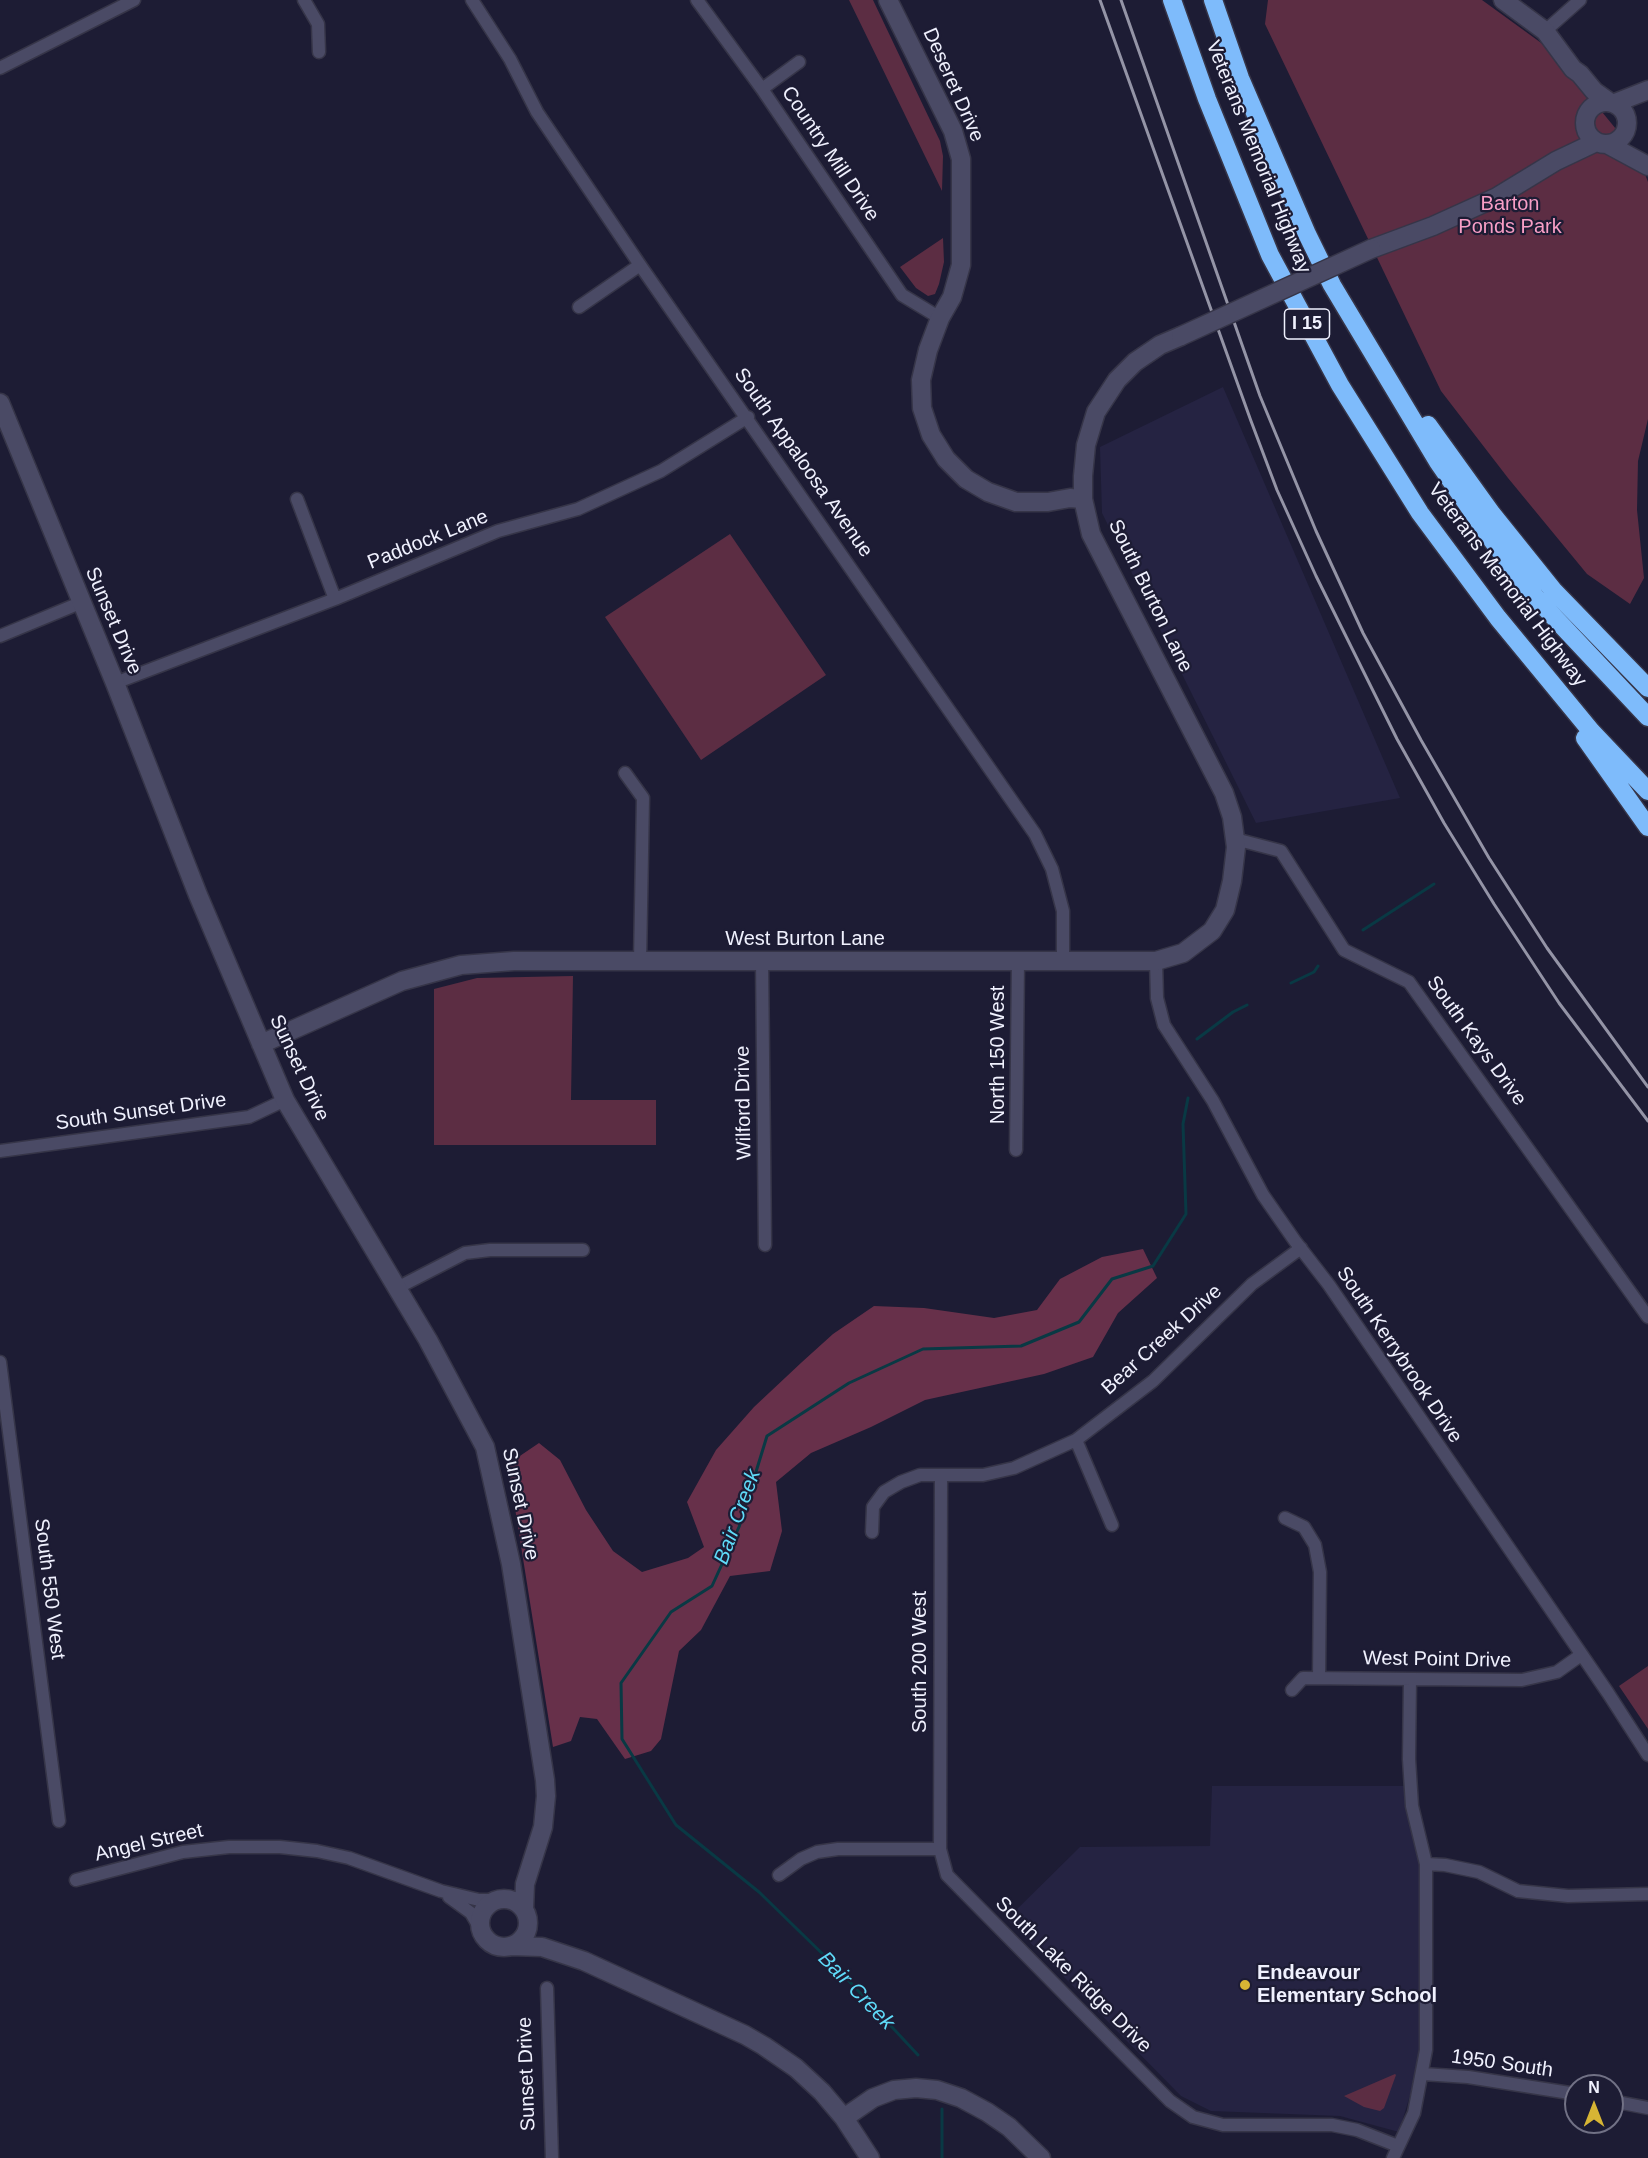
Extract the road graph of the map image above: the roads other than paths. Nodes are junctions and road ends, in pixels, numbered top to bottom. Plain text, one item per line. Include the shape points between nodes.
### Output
1 (134, 0) edge
2 (304, 0) edge
3 (472, 0) edge
4 (697, 0) edge
5 (888, 0) edge
6 (1172, 0) edge
7 (1213, 0) edge
8 (1503, 0) edge
9 (1580, 0) edge
10 (1545, 31) junction
11 (319, 52) dead end
12 (799, 62) dead end
13 (0, 68) edge
14 (1573, 69) junction
15 (762, 88) junction
16 (1648, 90) edge
17 (1648, 96) edge
18 (1612, 102) junction
19 (1585, 121) junction
20 (1628, 123) junction
21 (1602, 143) junction
22 (1556, 161) junction
23 (1645, 164) edge
24 (640, 265) junction
25 (579, 307) dead end
26 (1346, 307) junction
27 (940, 318) junction
28 (0, 403) edge
29 (748, 417) junction
30 (297, 499) dead end
31 (1083, 499) junction
32 (335, 599) junction
33 (80, 603) junction
34 (1498, 618) junction
35 (0, 636) edge
36 (115, 683) junction
37 (1648, 688) edge
38 (1648, 717) edge
39 (625, 773) dead end
40 (1648, 791) edge
41 (1224, 793) joint
42 (1648, 827) edge
43 (1235, 839) junction
44 (640, 961) junction
45 (762, 961) junction
46 (1018, 961) junction
47 (1064, 961) junction
48 (1156, 961) junction
49 (261, 1044) junction
50 (285, 1100) junction
51 (1016, 1150) dead end
52 (0, 1151) edge
53 (765, 1245) dead end
54 (1301, 1248) junction
55 (583, 1250) dead end
56 (397, 1288) junction
57 (1648, 1317) edge
58 (0, 1362) edge
59 (1076, 1440) junction
60 (941, 1475) junction
61 (1285, 1518) dead end
62 (1112, 1525) dead end
63 (872, 1532) dead end
64 (1581, 1655) junction
65 (1319, 1678) junction
66 (1410, 1679) junction
67 (1292, 1690) dead end
68 (1648, 1755) edge
69 (59, 1821) dead end
70 (940, 1849) junction
71 (532, 1861) junction
72 (1426, 1864) junction
73 (779, 1875) dead end
74 (76, 1880) dead end
75 (441, 1891) junction
76 (1648, 1894) edge
77 (500, 1899) junction
78 (525, 1913) junction
79 (481, 1930) junction
80 (511, 1946) junction
81 (584, 1960) junction
82 (547, 1988) dead end
83 (1423, 2074) junction
84 (1564, 2092) edge
85 (1624, 2103) edge
86 (1648, 2108) edge
87 (844, 2118) junction
88 (1396, 2152) edge
89 (552, 2158) edge
90 (870, 2158) edge
91 (1041, 2158) edge

1 - 13 street
2 - 11 street via 318,24
3 - 24 street, South Appaloosa Avenue via 510,58 537,112
4 - 15 street, Country Mill Drive
5 - 27 street, Deseret Drive via 953,131 962,159 961,265 952,297
6 - 34 highway, Veterans Memorial Highway / I 15 via 1269,255 1340,385 1414,504
7 - 26 highway, Veterans Memorial Highway / I 15 via 1240,78 1307,234
8 - 10 street
9 - 10 street
10 - 14 street
12 - 15 street
14 - 18 street via 1594,91
14 - 19 street
15 - 27 street, Country Mill Drive via 902,295
16 - 18 street
17 - 20 street via 1636,107
18 - 19 street via 1594,105
18 - 20 street via 1621,107
19 - 21 street via 1590,138
19 - 22 street
20 - 21 street via 1621,139
20 - 23 street via 1632,146
21 - 22 street, South Burton Lane
21 - 23 street
22 - 31 street, South Burton Lane, bridge via 1497,197 1371,249 1160,345 1135,362 1117,380 1096,412 1086,445
24 - 25 street
24 - 29 street, South Appaloosa Avenue
26 - 37 highway via 1492,514 1553,590
26 - 38 highway, Veterans Memorial Highway / I 15 via 1438,462 1489,536 1536,598
27 - 31 street, Deseret Drive via 921,380 922,408 931,435 946,459 966,479 1016,502
28 - 33 street, Sunset Drive
29 - 32 street, Paddock Lane via 661,471 578,509 498,531
29 - 47 street, South Appaloosa Avenue via 1035,834 1052,868 1063,911
30 - 32 street
31 - 41 street, South Burton Lane via 1091,534
32 - 36 street, Paddock Lane
33 - 35 street
33 - 36 street, Sunset Drive
34 - 40 highway, Veterans Memorial Highway / I 15 via 1591,731
34 - 42 highway
36 - 49 street, Sunset Drive
39 - 44 street via 643,798
41 - 43 street, West Burton Lane
43 - 48 street, West Burton Lane via 1225,910 1212,931 1183,953
43 - 57 street, South Kays Drive via 1281,850 1344,950 1409,982
44 - 45 street, West Burton Lane
44 - 49 street, West Burton Lane via 461,965 402,981
45 - 46 street, West Burton Lane
45 - 53 street, Wilford Drive
46 - 47 street, West Burton Lane
46 - 51 street, North 150 West
47 - 48 street, West Burton Lane
48 - 54 street, South Kerrybrook Drive via 1157,998 1164,1025 1213,1101 1263,1195
49 - 50 street, Sunset Drive
50 - 52 street, South Sunset Drive via 249,1117
50 - 56 street, Sunset Drive
54 - 59 street, Bear Creek Drive via 1252,1284 1153,1381
54 - 64 street, South Kerrybrook Drive
55 - 56 street via 465,1253
56 - 71 street, Sunset Drive via 485,1447 511,1564 541,1749 545,1813
58 - 69 street, South 550 West
59 - 60 street, Bear Creek Drive via 1014,1468 983,1475
59 - 62 street
60 - 63 street, Bear Creek Drive via 920,1476 884,1492 873,1507
60 - 70 street, South 200 West
61 - 65 street via 1304,1527 1315,1545 1320,1572
64 - 66 street, West Point Drive via 1557,1672 1522,1680
64 - 68 street, South Kerrybrook Drive
65 - 66 street, West Point Drive
65 - 67 street, West Point Drive via 1303,1678
66 - 72 street via 1412,1806
70 - 73 street via 817,1852
70 - 88 street, South Lake Ridge Drive via 947,1875 1170,2101 1193,2117 1223,2125 1332,2125 1357,2130
71 - 77 street
71 - 78 street via 525,1884
72 - 76 street via 1479,1872 1518,1891 1568,1896
72 - 83 street
74 - 75 street, Angel Street via 183,1852 254,1846 349,1858
75 - 77 street via 479,1900
75 - 79 street via 471,1913
77 - 78 street via 515,1902
77 - 79 street via 482,1912
78 - 80 street via 525,1934
78 - 81 street via 539,1932
79 - 80 street via 489,1942
80 - 81 street via 542,1947
81 - 87 street via 764,2046 809,2080
82 - 89 street, Sunset Drive
83 - 84 street, 1950 South
83 - 88 street via 1414,2113
85 - 86 street
87 - 90 street
87 - 91 street via 873,2098 894,2090 937,2090 998,2119

